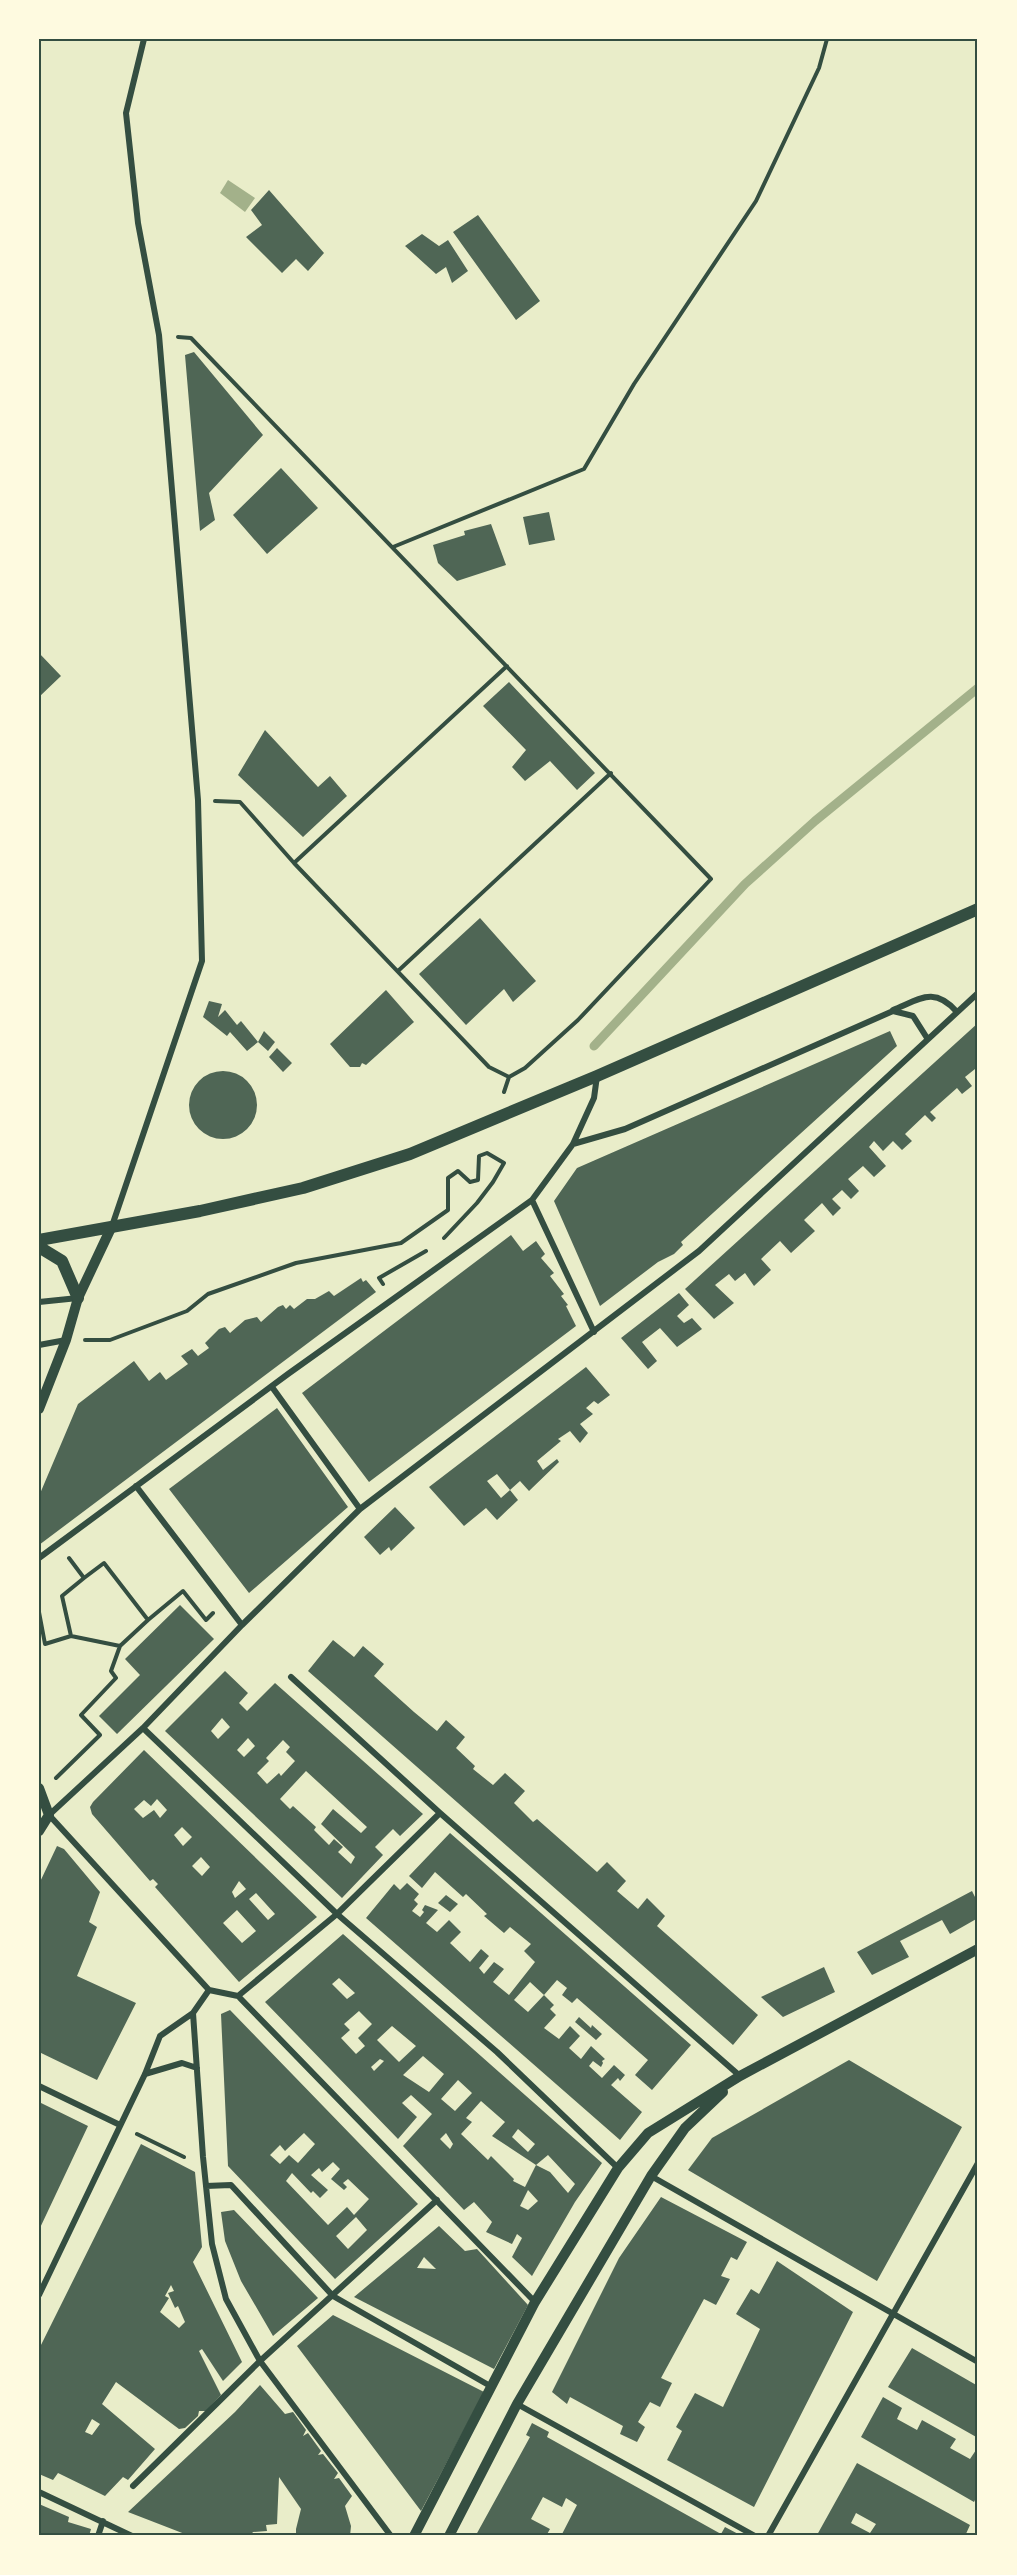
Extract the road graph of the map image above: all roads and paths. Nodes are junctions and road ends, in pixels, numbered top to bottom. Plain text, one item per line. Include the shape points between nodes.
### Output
1 (144, 39) edge
2 (827, 39) edge
3 (159, 335) junction
4 (393, 547) junction
5 (507, 666) junction
6 (611, 773) junction
7 (198, 800) junction
8 (294, 863) junction
9 (978, 909) edge
10 (398, 971) junction
11 (978, 993) edge
12 (893, 1011) junction
13 (957, 1012) junction
14 (927, 1038) junction
15 (597, 1076) junction
16 (573, 1144) junction
17 (532, 1200) junction
18 (111, 1228) junction
19 (39, 1240) edge
20 (440, 1242) dead end
21 (39, 1247) edge
22 (430, 1248) dead end
23 (78, 1298) junction
24 (393, 1299) junction
25 (39, 1302) edge
26 (594, 1332) junction
27 (66, 1340) junction
28 (39, 1345) edge
29 (272, 1387) junction
30 (39, 1409) edge
31 (136, 1486) junction
32 (360, 1509) junction
33 (39, 1558) edge
34 (61, 1564) dead end
35 (84, 1578) junction
36 (224, 1602) junction
37 (39, 1612) edge
38 (148, 1620) junction
39 (242, 1626) junction
40 (71, 1636) junction
41 (120, 1646) junction
42 (291, 1677) dead end
43 (143, 1728) junction
44 (62, 1771) dead end
45 (39, 1788) edge
46 (440, 1813) junction
47 (49, 1815) junction
48 (39, 1831) edge
49 (337, 1914) junction
50 (978, 1949) edge
51 (209, 1990) junction
52 (238, 1996) junction
53 (193, 2013) junction
54 (197, 2068) junction
55 (145, 2074) junction
56 (740, 2076) junction
57 (39, 2086) edge
58 (120, 2125) junction
59 (184, 2157) dead end
60 (978, 2163) edge
61 (618, 2168) junction
62 (651, 2176) junction
63 (206, 2186) junction
64 (437, 2200) junction
65 (39, 2295) edge
66 (333, 2296) junction
67 (535, 2302) junction
68 (892, 2313) junction
69 (260, 2361) junction
70 (978, 2362) edge
71 (492, 2387) junction
72 (517, 2404) junction
73 (133, 2486) dead end
74 (39, 2492) edge
75 (103, 2521) junction
76 (98, 2536) edge
77 (132, 2536) edge
78 (391, 2536) edge
79 (414, 2536) edge
80 (449, 2536) edge
81 (756, 2536) edge
82 (768, 2536) edge

1 - 3 street via 126,113 138,223
2 - 4 path via 819,68 756,201 634,384 584,469
3 - 4 path via 191,338
3 - 7 street
4 - 5 path
5 - 6 path
5 - 8 path
6 - 10 path
6 - 10 path via 711,879 578,1020 525,1068 509,1077 489,1067
7 - 8 path via 240,802
7 - 18 street via 202,962
8 - 10 path
9 - 15 main road
11 - 13 street
12 - 13 street via 929,995 946,1000
12 - 14 street via 913,1016
12 - 16 street via 625,1129
13 - 14 street
14 - 26 street via 699,1251
15 - 16 street via 594,1098
15 - 18 main road via 410,1154 314,1185
16 - 17 street
17 - 24 street
17 - 26 street
18 - 19 main road
18 - 23 street
20 - 27 path via 477,1203 504,1163 487,1153 479,1156 478,1180 470,1182 458,1171 448,1178 448,1210 401,1243 296,1263 208,1294 187,1311 110,1340
21 - 23 main road via 62,1261
22 - 24 path via 379,1278
23 - 25 street
23 - 27 street
24 - 29 street
26 - 32 street
27 - 28 street
27 - 30 street
29 - 31 street
29 - 32 street
31 - 33 street
31 - 36 street
32 - 39 street
34 - 35 path via 70,1558
35 - 38 path via 104,1563
35 - 40 path via 62,1596
36 - 38 path via 206,1620 183,1591
36 - 39 street
37 - 40 path via 45,1644
38 - 41 path
39 - 43 street
40 - 41 path
41 - 44 path via 111,1671 116,1678 81,1715 100,1735
42 - 46 street
43 - 47 street
43 - 49 street
45 - 47 street
46 - 49 street
46 - 56 street
47 - 48 street
47 - 51 street
49 - 52 street
49 - 61 street via 497,2052
50 - 56 street
51 - 52 street
51 - 53 street
52 - 64 street
53 - 54 street
53 - 55 street via 160,2036
54 - 55 street via 182,2063
54 - 63 street
55 - 58 street
56 - 61 street via 648,2133
56 - 62 street via 685,2128
57 - 58 street
58 - 59 path
58 - 65 street
60 - 68 street
61 - 67 street
62 - 68 street
62 - 72 street
63 - 66 street via 231,2185
63 - 69 street via 212,2244 226,2299
64 - 66 street
64 - 67 street
66 - 69 street
66 - 71 street
67 - 71 street
68 - 70 street
68 - 82 street
69 - 73 street
69 - 78 street
71 - 79 street
72 - 80 street
72 - 81 street
74 - 75 street
75 - 76 street
75 - 77 street

